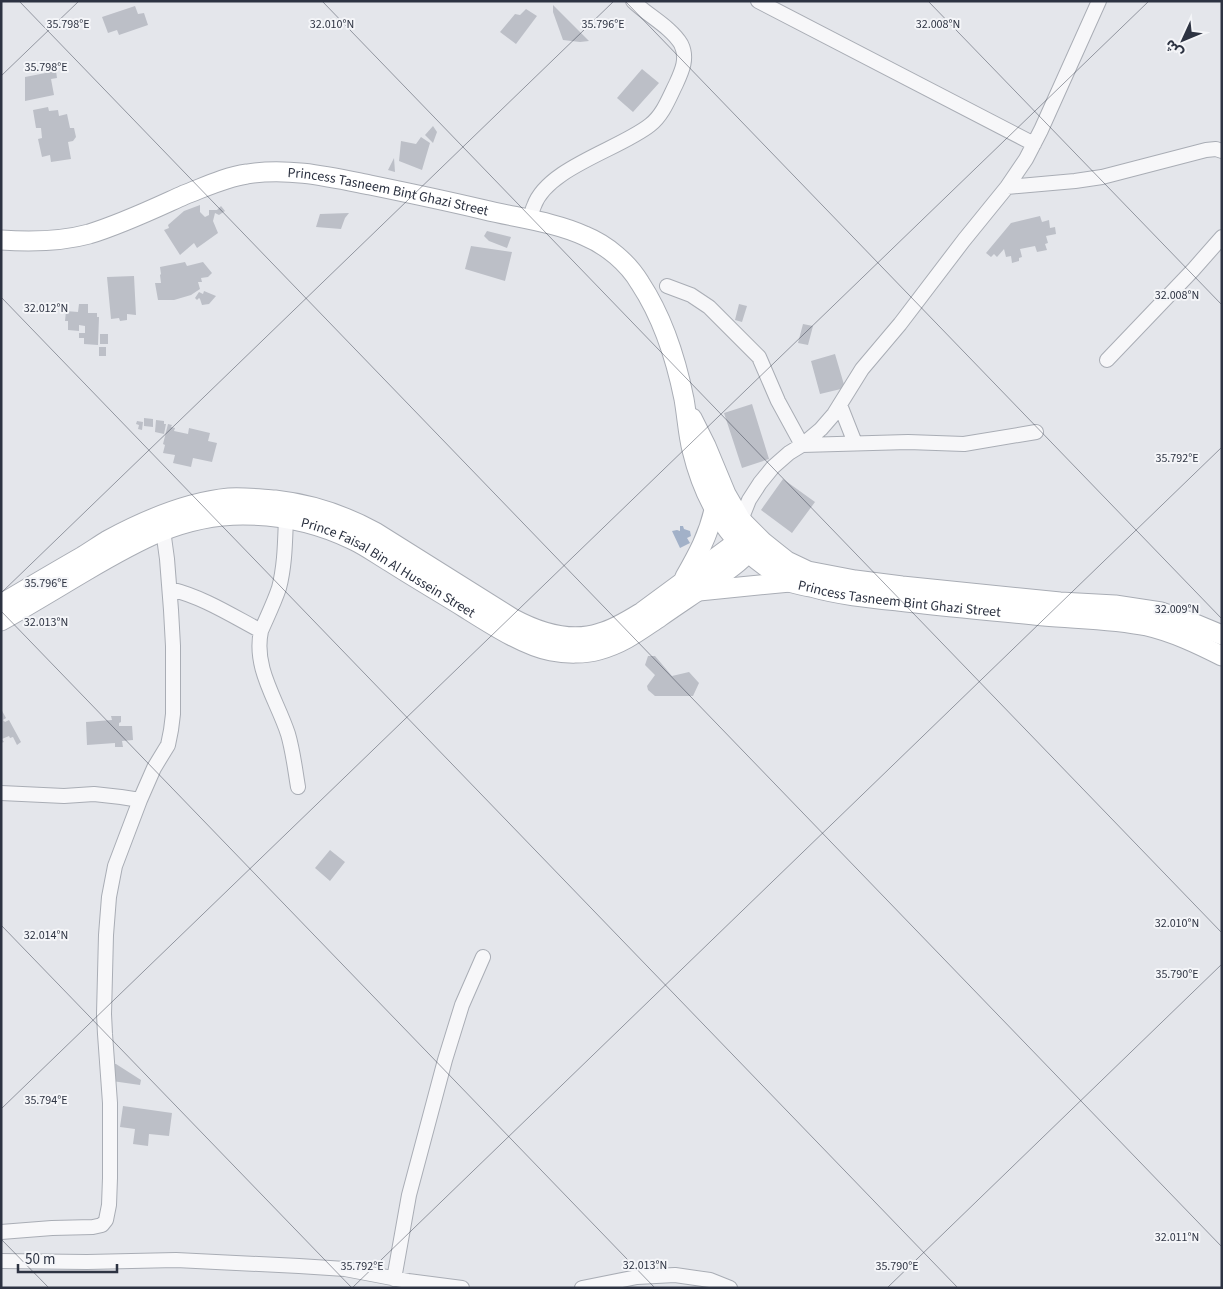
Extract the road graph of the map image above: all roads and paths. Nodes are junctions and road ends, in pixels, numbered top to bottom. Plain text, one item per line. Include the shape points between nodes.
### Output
1 (633, 1) edge
2 (758, 1) edge
3 (1099, 1) edge
4 (1034, 144) junction
5 (1222, 151) edge
6 (1007, 187) junction
7 (530, 220) junction
8 (1222, 237) edge
9 (1, 240) edge
10 (667, 286) dead end
11 (1107, 360) dead end
12 (684, 401) junction
13 (840, 405) junction
14 (1036, 432) dead end
15 (855, 443) junction
16 (802, 445) junction
17 (714, 510) junction
18 (286, 518) junction
19 (741, 520) junction
20 (163, 530) junction
21 (750, 544) junction
22 (790, 582) junction
23 (691, 586) junction
24 (170, 589) junction
25 (1, 604) edge
26 (1, 621) edge
27 (261, 631) junction
28 (1222, 635) edge
29 (1222, 656) edge
30 (298, 787) dead end
31 (1, 793) edge
32 (140, 800) junction
33 (483, 957) dead end
34 (1, 1232) edge
35 (1, 1261) edge
36 (394, 1279) junction
37 (462, 1288) edge
38 (582, 1288) edge
39 (730, 1288) edge

1 - 7 street via 680,43 684,51 683,69 656,120 641,132 556,178 534,204
2 - 4 street
3 - 4 street
4 - 6 street
5 - 6 street via 1206,150 1102,177
6 - 13 street via 862,369
7 - 9 main road, Princess Tasneem Bint Ghazi Street via 336,178 270,171 220,180 81,236 37,242
7 - 12 main road, Princess Tasneem Bint Ghazi Street via 584,235 602,245 631,271 648,295 666,334
8 - 11 street
10 - 16 street via 691,295 709,307 759,357
12 - 17 main road, Princess Tasneem Bint Ghazi Street via 691,448
12 - 19 main road, Princess Tasneem Bint Ghazi Street
13 - 15 street
13 - 16 street via 821,429
14 - 15 street via 964,444
15 - 16 street
16 - 19 street via 789,453 760,483
17 - 21 main road, Princess Tasneem Bint Ghazi Street
17 - 23 main road
18 - 20 main road, Prince Faisal Bin Al Hussein Street via 219,516
18 - 23 main road, Prince Faisal Bin Al Hussein Street via 316,525 354,541 486,622 551,651 596,651 628,639
18 - 27 street via 282,574
19 - 21 main road, Princess Tasneem Bint Ghazi Street
20 - 24 street
20 - 26 main road, Prince Faisal Bin Al Hussein Street via 128,546
21 - 22 main road, Princess Tasneem Bint Ghazi Street via 773,572
21 - 23 main road, Prince Faisal Bin Al Hussein Street
21 - 28 main road, Princess Tasneem Bint Ghazi Street via 821,574 902,586 1115,605 1161,612
22 - 23 main road
22 - 29 main road, Princess Tasneem Bint Ghazi Street via 868,598 1141,625 1170,633
23 - 25 main road, Prince Faisal Bin Al Hussein Street via 598,634 581,636 542,632 512,618 359,524 296,503 231,498 190,506 138,525
24 - 27 street via 207,602
24 - 32 street via 173,655 171,730 168,745
27 - 30 street via 258,642 261,665 288,734
31 - 32 street via 94,794
32 - 34 street via 115,866 108,908 104,1014 110,1103 110,1178 106,1220 102,1225 93,1227
33 - 36 street via 462,1005 445,1060 409,1195
35 - 36 street via 234,1262 345,1268
36 - 37 street
38 - 39 street via 637,1276 675,1275 710,1280

